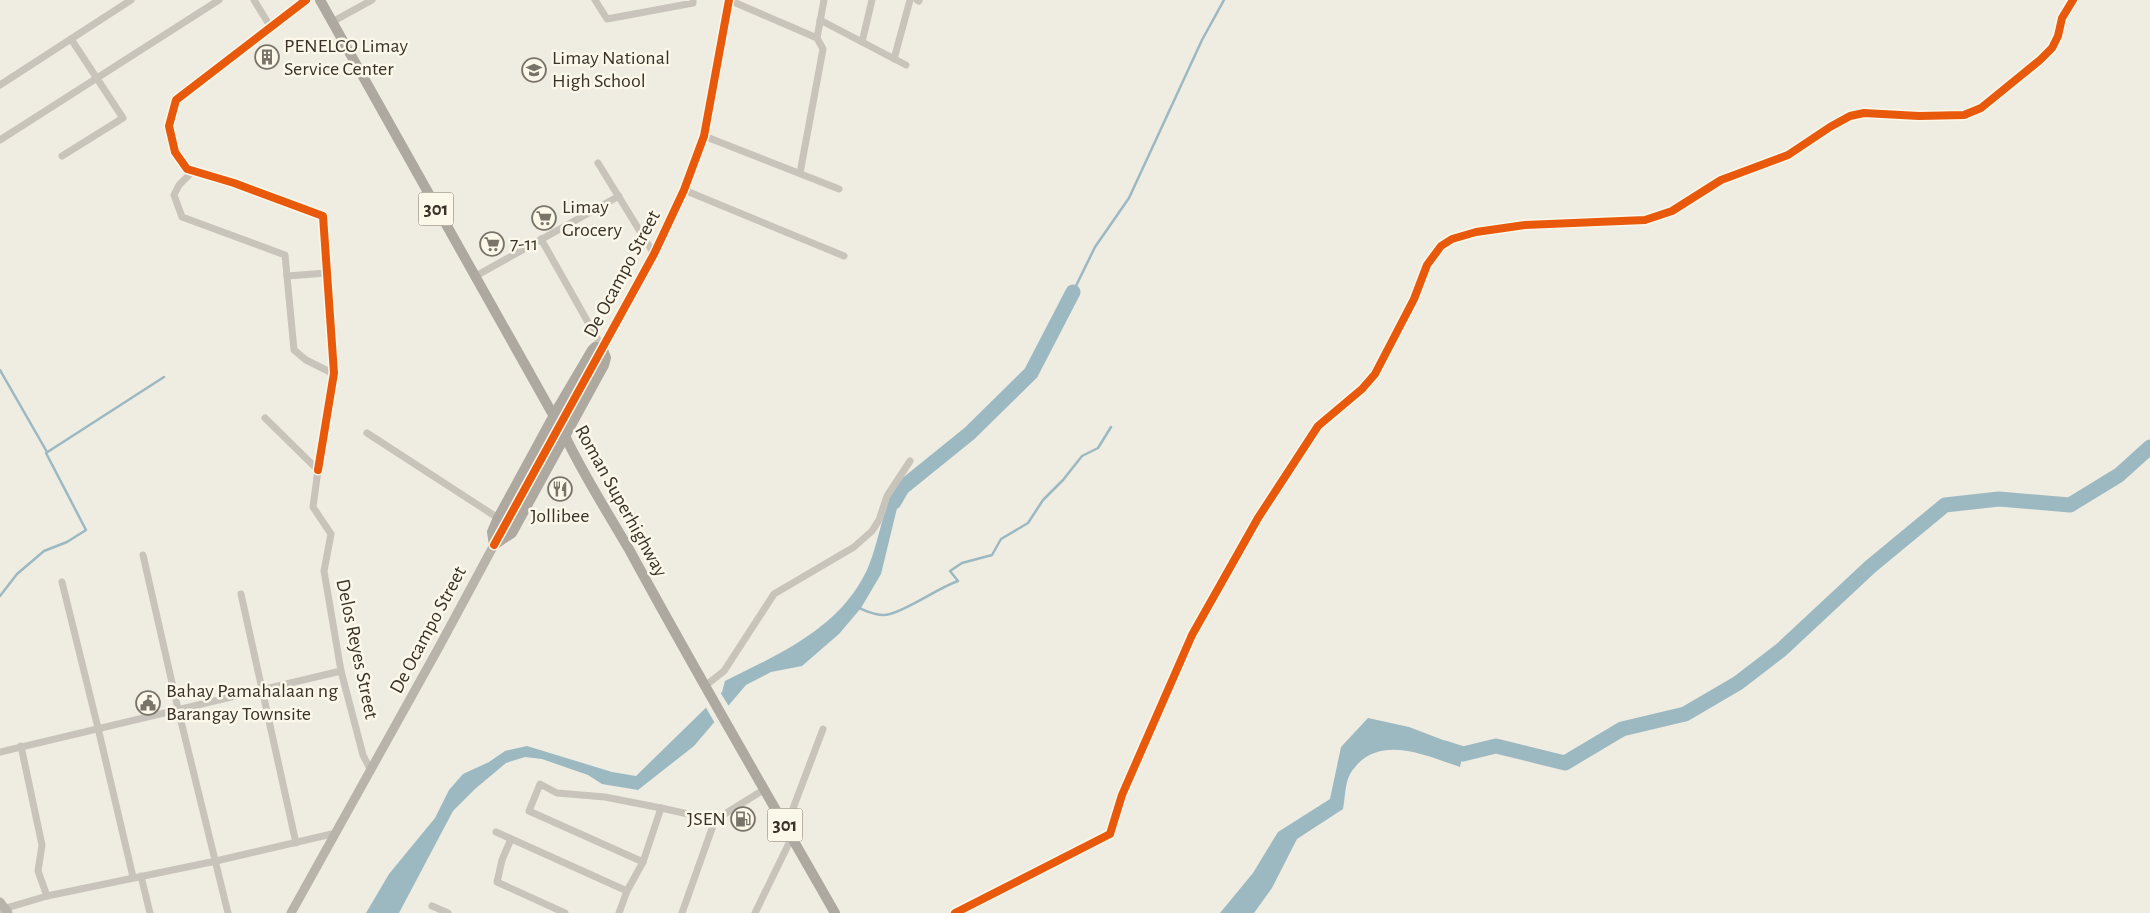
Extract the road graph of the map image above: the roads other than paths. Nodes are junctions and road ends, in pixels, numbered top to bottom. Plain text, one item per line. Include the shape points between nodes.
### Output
1 (131, 0) edge
2 (219, 0) edge
3 (254, 0) edge
4 (306, 0) edge
5 (320, 0) edge
6 (372, 0) edge
7 (595, 0) edge
8 (693, 0) edge
9 (730, 0) edge
10 (824, 0) edge
11 (872, 0) edge
12 (910, 0) edge
13 (2073, 0) edge
14 (820, 20) junction
15 (332, 22) junction
16 (270, 26) junction
17 (816, 38) junction
18 (70, 39) junction
19 (862, 42) junction
20 (894, 59) junction
21 (906, 65) dead end
22 (97, 79) junction
23 (0, 85) edge
24 (704, 136) junction
25 (0, 140) edge
26 (62, 156) dead end
27 (598, 163) dead end
28 (193, 171) junction
29 (800, 173) junction
30 (839, 189) dead end
31 (684, 190) junction
32 (619, 196) junction
33 (541, 239) junction
34 (654, 254) junction
35 (844, 256) dead end
36 (327, 273) junction
37 (287, 276) junction
38 (474, 277) junction
39 (601, 350) junction
40 (334, 374) junction
41 (553, 417) junction
42 (265, 418) dead end
43 (366, 433) dead end
44 (565, 436) junction
45 (910, 461) dead end
46 (318, 470) junction
47 (502, 519) junction
48 (494, 545) junction
49 (143, 555) dead end
50 (62, 582) dead end
51 (241, 594) dead end
52 (341, 671) junction
53 (704, 686) junction
54 (263, 689) junction
55 (178, 709) junction
56 (98, 728) junction
57 (823, 729) dead end
58 (21, 746) junction
59 (0, 752) edge
60 (371, 771) junction
61 (764, 789) junction
62 (661, 808) junction
63 (715, 820) junction
64 (786, 827) junction
65 (496, 832) dead end
66 (336, 833) junction
67 (792, 837) junction
68 (511, 839) junction
69 (296, 843) junction
70 (216, 861) junction
71 (643, 862) junction
72 (142, 876) junction
73 (133, 878) junction
74 (627, 891) junction
75 (47, 896) junction
76 (432, 906) dead end
77 (3, 908) edge
78 (150, 913) edge
79 (228, 913) edge
80 (291, 913) edge
81 (448, 913) edge
82 (565, 913) edge
83 (619, 913) edge
84 (682, 913) edge
85 (755, 913) edge
86 (835, 913) edge
87 (955, 913) edge

1 - 18 street
2 - 22 street
3 - 16 street
4 - 16 street
5 - 15 main road, Roman Superhighway / 301
6 - 15 street
7 - 8 street via 607,19 693,3
9 - 17 street
9 - 24 street, De Ocampo Street
10 - 14 street
11 - 19 street
12 - 20 street
13 - 87 street via 2062,18 2052,48 1972,113 1918,116 1864,113 1850,116 1788,155 1721,180 1659,217 1486,230 1452,238 1441,246 1426,265 1414,299 1375,374 1318,426 1254,526 1192,635 1122,795 1110,834
14 - 17 street
14 - 19 street
15 - 38 main road, Roman Superhighway / 301
16 - 28 street via 176,100 168,126 175,152 187,169
17 - 29 street via 823,49
18 - 22 street
18 - 23 street
19 - 20 street
20 - 21 street
22 - 25 street
22 - 26 street via 123,118
24 - 29 street
24 - 31 street, De Ocampo Street
27 - 32 street
28 - 36 street via 323,216
28 - 37 street via 174,195 182,217 285,255
29 - 30 street
31 - 34 street, De Ocampo Street
31 - 35 street
32 - 33 street
32 - 34 street
33 - 38 street
33 - 39 street
34 - 39 street, De Ocampo Street
36 - 37 street
36 - 40 street
37 - 40 street via 294,350
38 - 41 main road, Roman Superhighway / 301
39 - 41 main road via 596,347 592,350
39 - 44 main road via 606,360
39 - 47 street, De Ocampo Street
40 - 46 street
41 - 44 main road, Roman Superhighway / 301
41 - 47 main road
42 - 46 street
43 - 47 street
44 - 48 main road via 512,533
44 - 53 main road, Roman Superhighway / 301
45 - 53 street via 887,496 872,531 854,547 774,594 724,671
46 - 52 street, Delos Reyes Street via 314,507 331,534 324,571
47 - 48 main road via 492,532
48 - 60 main road, De Ocampo Street
49 - 55 street
50 - 56 street
51 - 54 street
52 - 54 street
52 - 60 street, Delos Reyes Street via 363,755
53 - 61 main road, Roman Superhighway / 301
54 - 55 street
54 - 69 street
55 - 56 street
55 - 70 street
56 - 58 street
56 - 73 street
57 - 64 street
58 - 59 street
58 - 75 street via 42,845 38,871
60 - 66 main road, De Ocampo Street
61 - 63 street
61 - 64 main road, Roman Superhighway / 301
62 - 63 street
62 - 71 street
62 - 71 street via 606,797 557,793 540,784 529,811
63 - 84 street
64 - 67 main road, Roman Superhighway / 301
65 - 68 street
66 - 69 street
66 - 80 main road, De Ocampo Street
67 - 85 street
67 - 86 main road, Roman Superhighway / 301
68 - 74 street
68 - 82 street via 497,882
69 - 70 street
70 - 72 street
70 - 79 street
71 - 74 street
72 - 73 street
72 - 78 street
73 - 75 street
74 - 83 street
75 - 77 street
76 - 81 street

